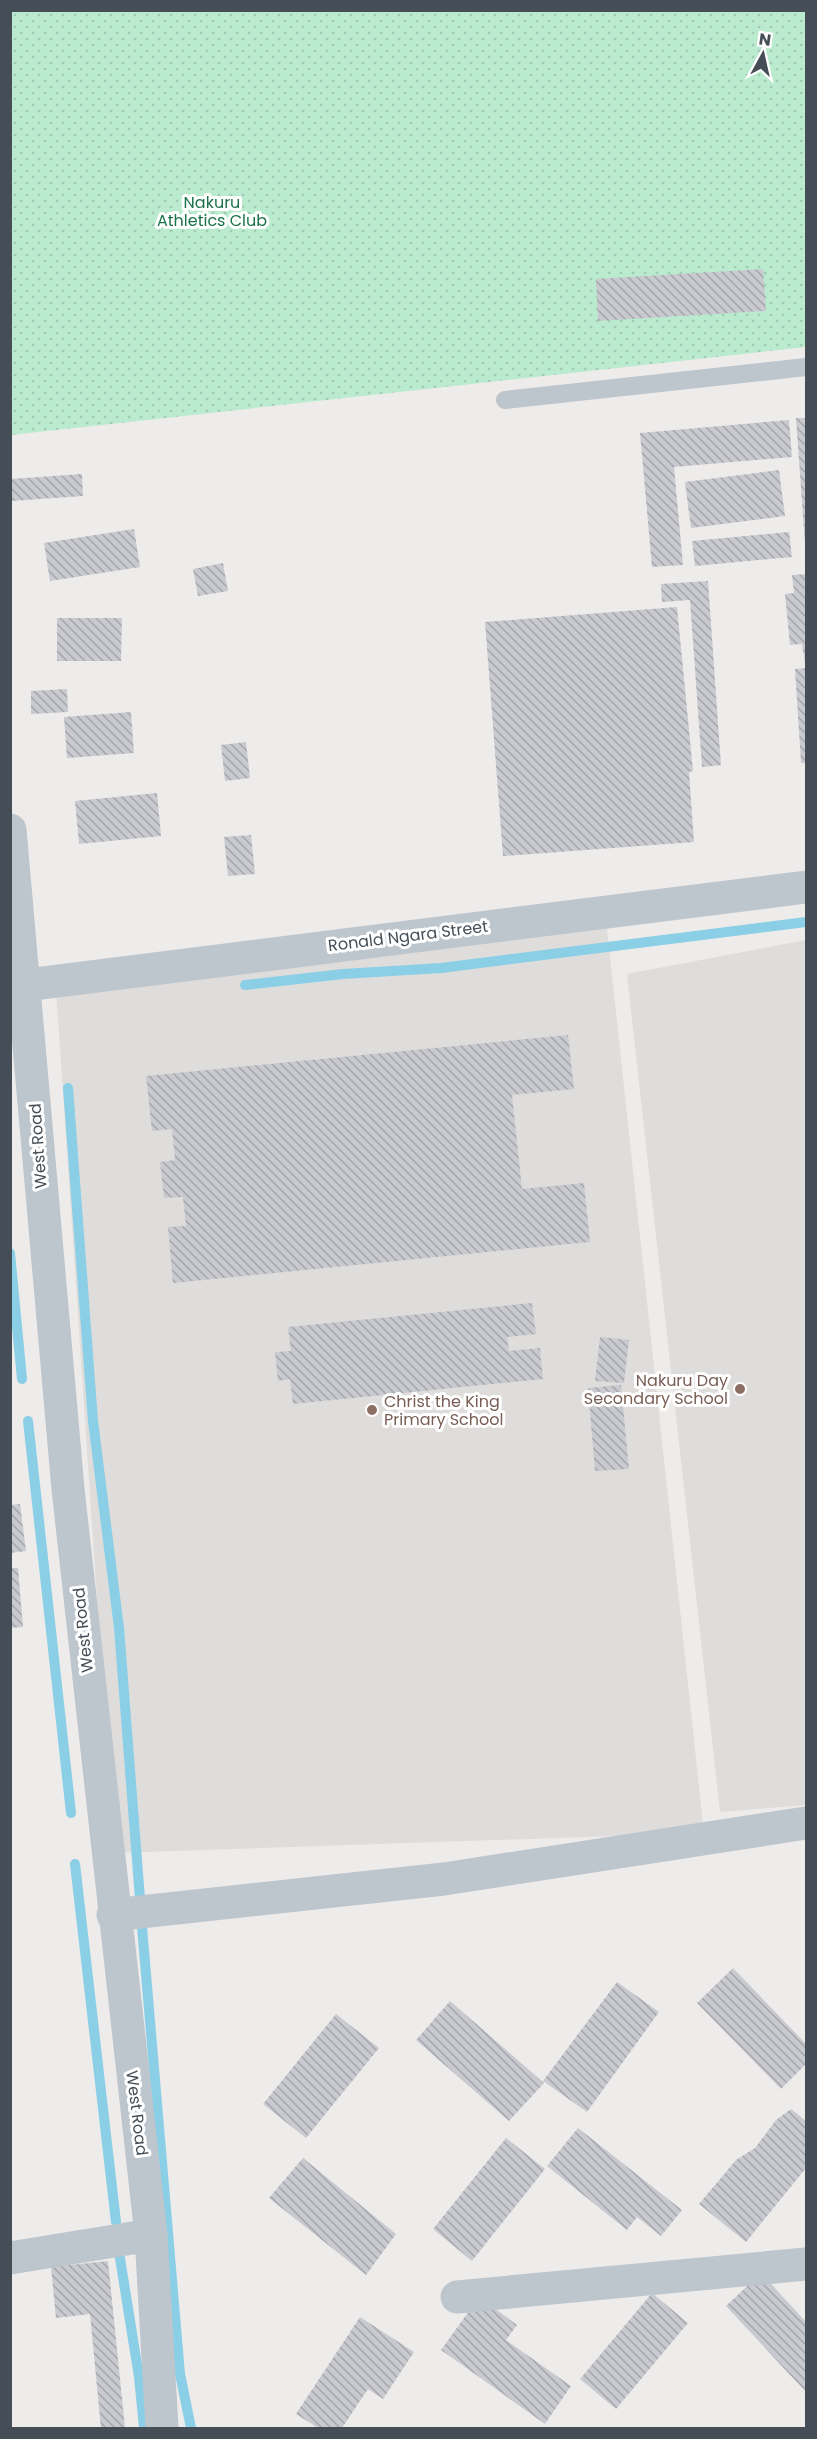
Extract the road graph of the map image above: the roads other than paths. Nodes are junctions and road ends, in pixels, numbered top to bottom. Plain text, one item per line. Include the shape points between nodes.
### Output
1 (807, 367) edge
2 (505, 400) dead end
3 (10, 830) edge
4 (807, 887) edge
5 (18, 986) edge
6 (807, 1823) edge
7 (113, 1916) junction
8 (150, 2235) junction
9 (10, 2258) edge
10 (807, 2264) edge
11 (458, 2297) dead end
12 (162, 2428) edge

1 - 2 lane
3 - 5 street, West Road
4 - 5 street, Ronald Ngara Street
5 - 7 street, West Road
6 - 7 street via 444,1879
7 - 8 street, West Road
8 - 9 street
8 - 12 street, West Road
10 - 11 street

